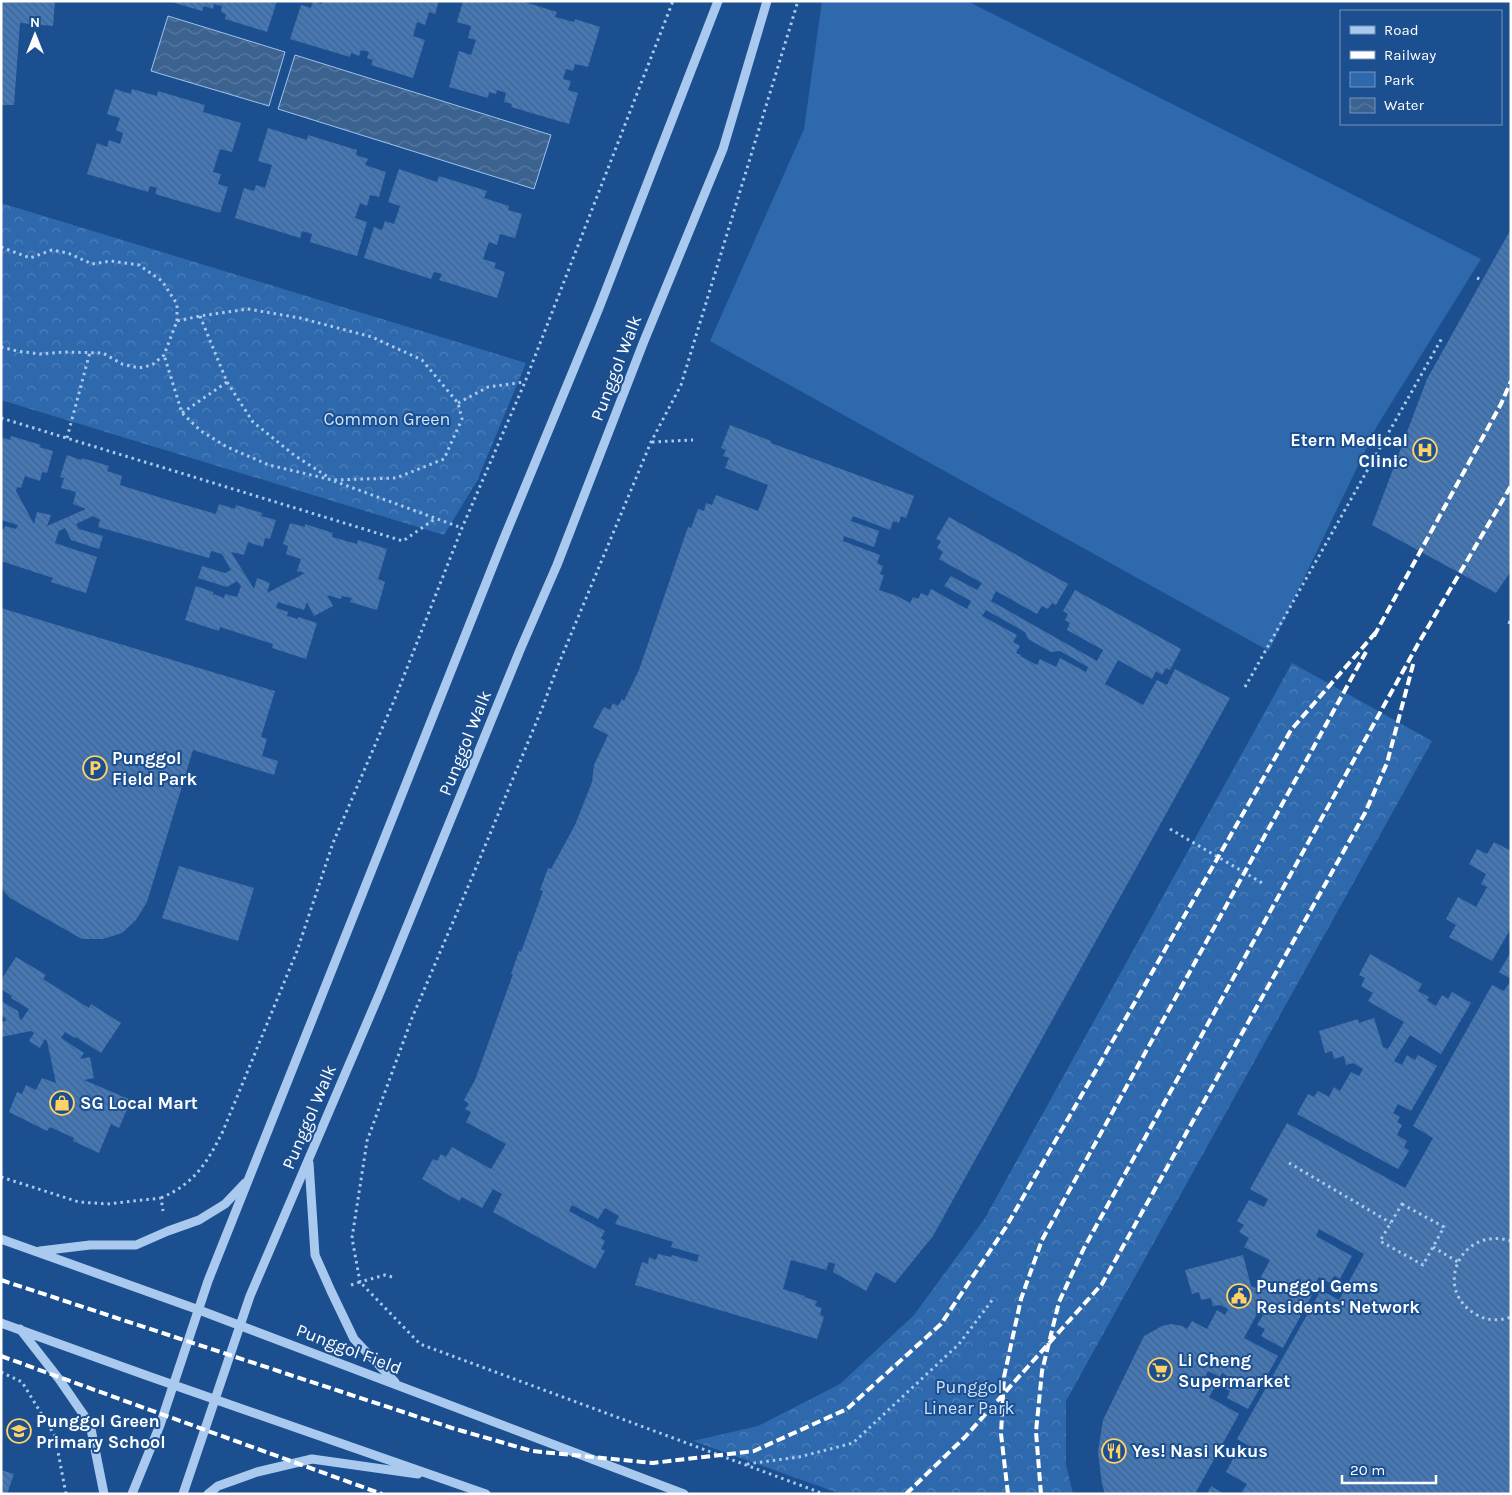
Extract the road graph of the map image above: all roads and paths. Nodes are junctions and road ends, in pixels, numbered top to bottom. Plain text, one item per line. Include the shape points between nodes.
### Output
1 (672, 1) edge
2 (718, 1) edge
3 (767, 1) edge
4 (798, 1) edge
5 (1, 247) edge
6 (1477, 278) dead end
7 (1482, 280) dead end
8 (200, 316) junction
9 (176, 321) junction
10 (1442, 338) dead end
11 (1, 346) edge
12 (90, 352) junction
13 (164, 355) junction
14 (227, 382) junction
15 (524, 382) junction
16 (458, 403) junction
17 (182, 413) junction
18 (1, 418) edge
19 (67, 438) junction
20 (693, 440) dead end
21 (651, 442) junction
22 (332, 480) junction
23 (436, 518) junction
24 (462, 528) junction
25 (1245, 687) dead end
26 (1170, 829) dead end
27 (1264, 884) dead end
28 (309, 1160) junction
29 (1289, 1163) dead end
30 (1, 1177) edge
31 (249, 1179) junction
32 (161, 1198) junction
33 (1391, 1222) junction
34 (168, 1231) junction
35 (1, 1239) edge
36 (1511, 1241) edge
37 (1433, 1247) junction
38 (37, 1251) junction
39 (1458, 1262) junction
40 (392, 1277) dead end
41 (360, 1282) junction
42 (331, 1291) junction
43 (993, 1299) dead end
44 (199, 1310) junction
45 (1511, 1317) edge
46 (1, 1323) edge
47 (240, 1326) junction
48 (20, 1329) junction
49 (1, 1372) edge
50 (398, 1384) junction
51 (173, 1385) junction
52 (216, 1400) junction
53 (746, 1464) junction
54 (438, 1477) junction
55 (66, 1494) edge
56 (104, 1494) edge
57 (132, 1494) edge
58 (183, 1494) edge
59 (208, 1494) edge
60 (486, 1494) edge
61 (684, 1494) edge
62 (824, 1494) edge

1 - 15 path
2 - 31 street, Punggol Walk via 593,323
3 - 28 street, Punggol Walk via 723,149 557,565
4 - 21 path via 681,385
5 - 9 path via 30,258 52,250 92,264 111,261 139,265 162,281 177,304
6 - 7 path
8 - 9 path
8 - 14 path
8 - 16 path via 248,309 300,318 372,337 422,360
9 - 13 path
10 - 25 path
11 - 12 path via 40,354
12 - 13 path via 103,353 122,364 139,368 152,365
12 - 19 path
13 - 17 path
14 - 17 path
14 - 22 path via 253,422
15 - 16 path via 488,386
15 - 24 path
16 - 22 path via 462,419 444,459 396,478
17 - 22 path via 201,431 227,447 269,465
18 - 19 path
19 - 23 path via 403,541
20 - 21 path
21 - 41 path via 412,1018 366,1141 352,1238
22 - 23 path
23 - 24 path
24 - 32 path via 334,843 297,951 223,1131 209,1159 195,1177
26 - 27 path
28 - 42 street via 315,1255
28 - 47 street, Punggol Walk
29 - 33 path
30 - 32 path via 79,1202 107,1204
31 - 34 street via 225,1204 199,1220
31 - 44 street, Punggol Walk
32 - 34 path
33 - 37 path via 1380,1241 1423,1265
33 - 37 path via 1402,1204 1444,1227
34 - 38 street via 136,1246
35 - 38 street, Punggol Field
36 - 39 path via 1489,1238 1476,1242
37 - 39 path
38 - 44 street, Punggol Field
39 - 45 path via 1454,1275 1455,1289 1470,1311 1482,1318
40 - 41 path via 385,1275
41 - 42 path
41 - 53 path via 420,1344
42 - 50 street via 354,1339
43 - 53 path via 959,1344 853,1443 798,1457
44 - 47 street, Punggol Field
44 - 51 street, Punggol Walk
46 - 48 street
47 - 50 street, Punggol Field
47 - 52 street, Punggol Walk
48 - 51 street
48 - 56 street via 90,1424
49 - 55 path via 22,1382 55,1436
50 - 61 street, Punggol Field
51 - 52 street
51 - 57 street, Punggol Walk
52 - 54 street
52 - 58 street, Punggol Walk
53 - 62 path
54 - 59 street via 312,1459 257,1472 218,1486
54 - 60 street

